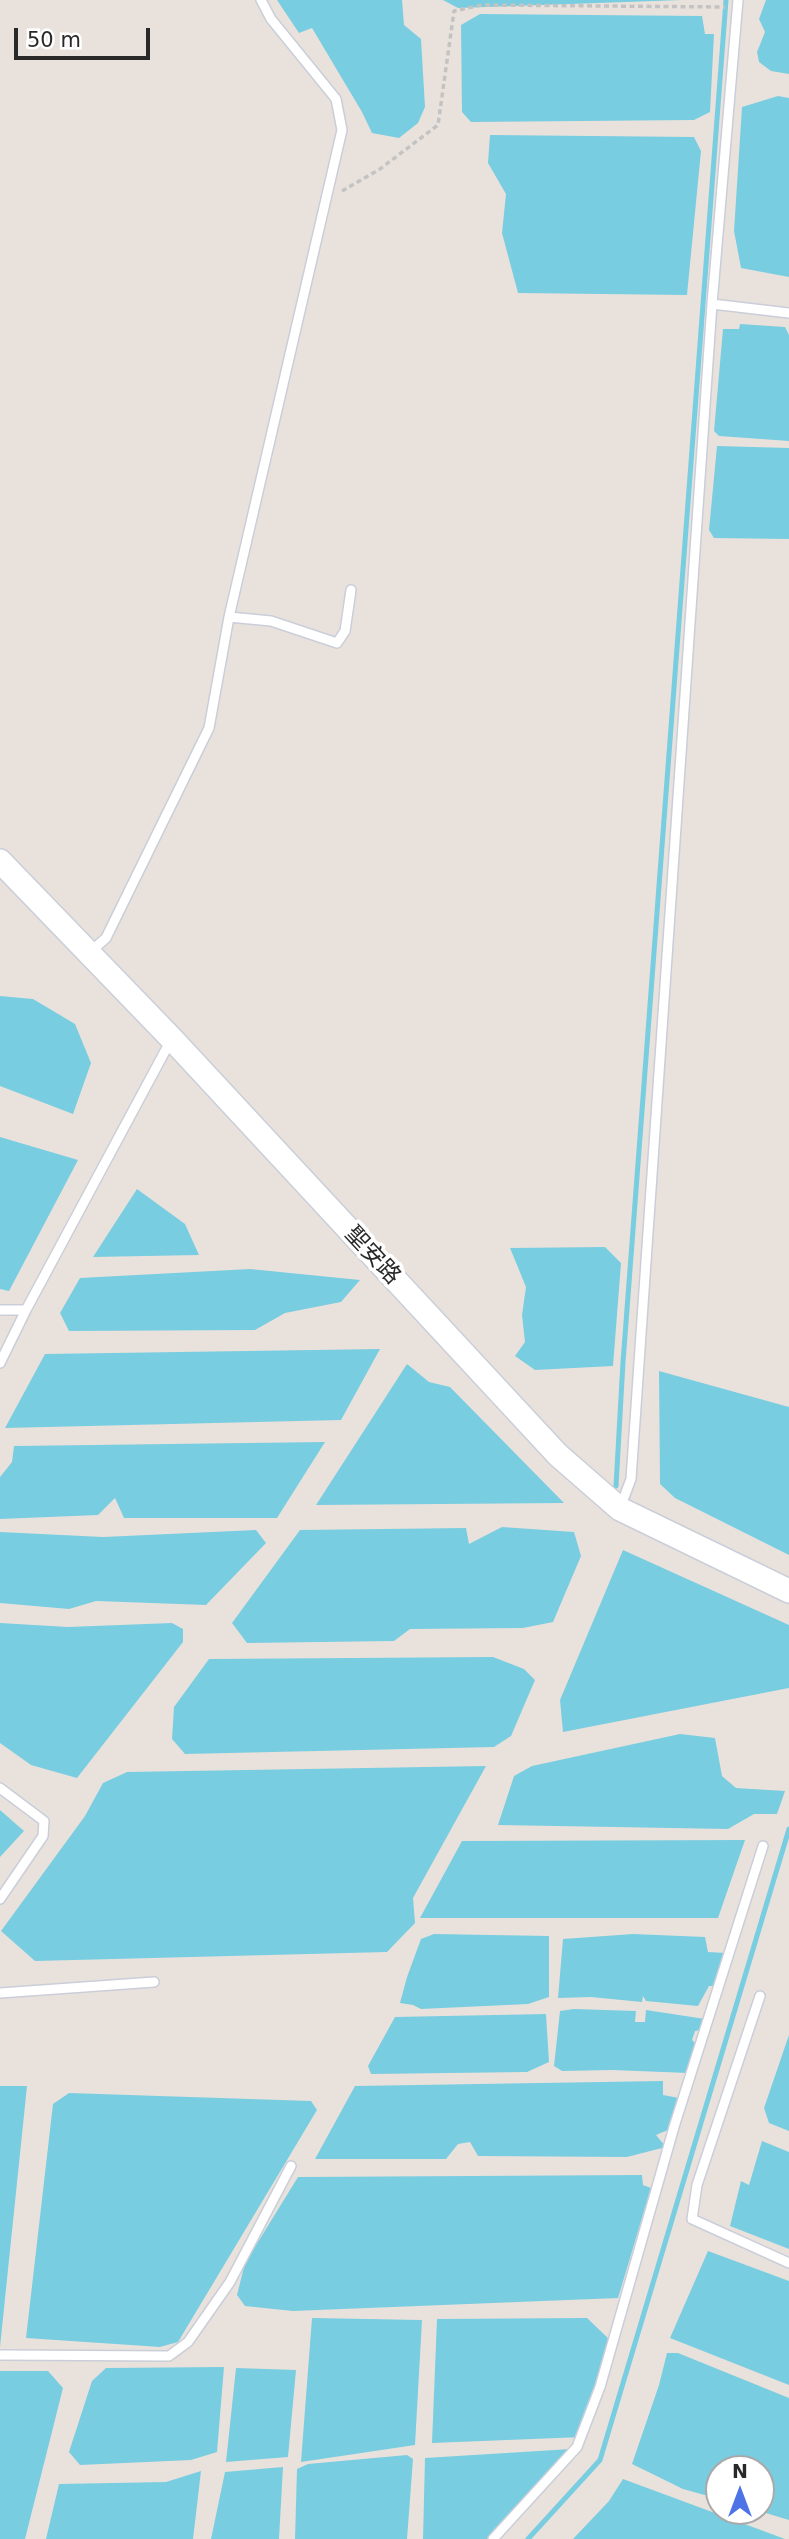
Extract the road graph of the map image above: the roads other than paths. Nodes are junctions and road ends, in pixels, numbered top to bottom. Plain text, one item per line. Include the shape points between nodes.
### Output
1 (261, 0) edge
2 (738, 3) edge
3 (712, 304) junction
4 (789, 313) edge
5 (351, 590) dead end
6 (229, 617) junction
7 (0, 861) edge
8 (89, 953) junction
9 (172, 1039) junction
10 (0, 1310) edge
11 (26, 1310) junction
12 (0, 1363) edge
13 (620, 1509) junction
14 (789, 1591) edge
15 (0, 1788) edge
16 (763, 1846) dead end
17 (0, 1899) edge
18 (154, 1982) dead end
19 (0, 1993) edge
20 (760, 1996) dead end
21 (291, 2166) dead end
22 (789, 2263) edge
23 (0, 2355) edge
24 (493, 2539) edge

1 - 6 lane via 271,19 336,99 342,130
2 - 3 lane
3 - 4 lane
3 - 13 lane via 631,1479
5 - 6 lane via 345,631 337,643 271,621
6 - 8 lane via 209,728 106,938
7 - 8 street, 聖安路
8 - 9 street, 聖安路
9 - 11 lane
9 - 13 street, 聖安路 via 558,1455
10 - 11 lane
11 - 12 lane
13 - 14 street, 聖安路
15 - 17 lane via 44,1821 43,1836
16 - 24 lane via 674,2127 600,2387 577,2447
18 - 19 lane
20 - 22 lane via 697,2185 692,2219
21 - 23 lane via 230,2281 188,2342 169,2356

